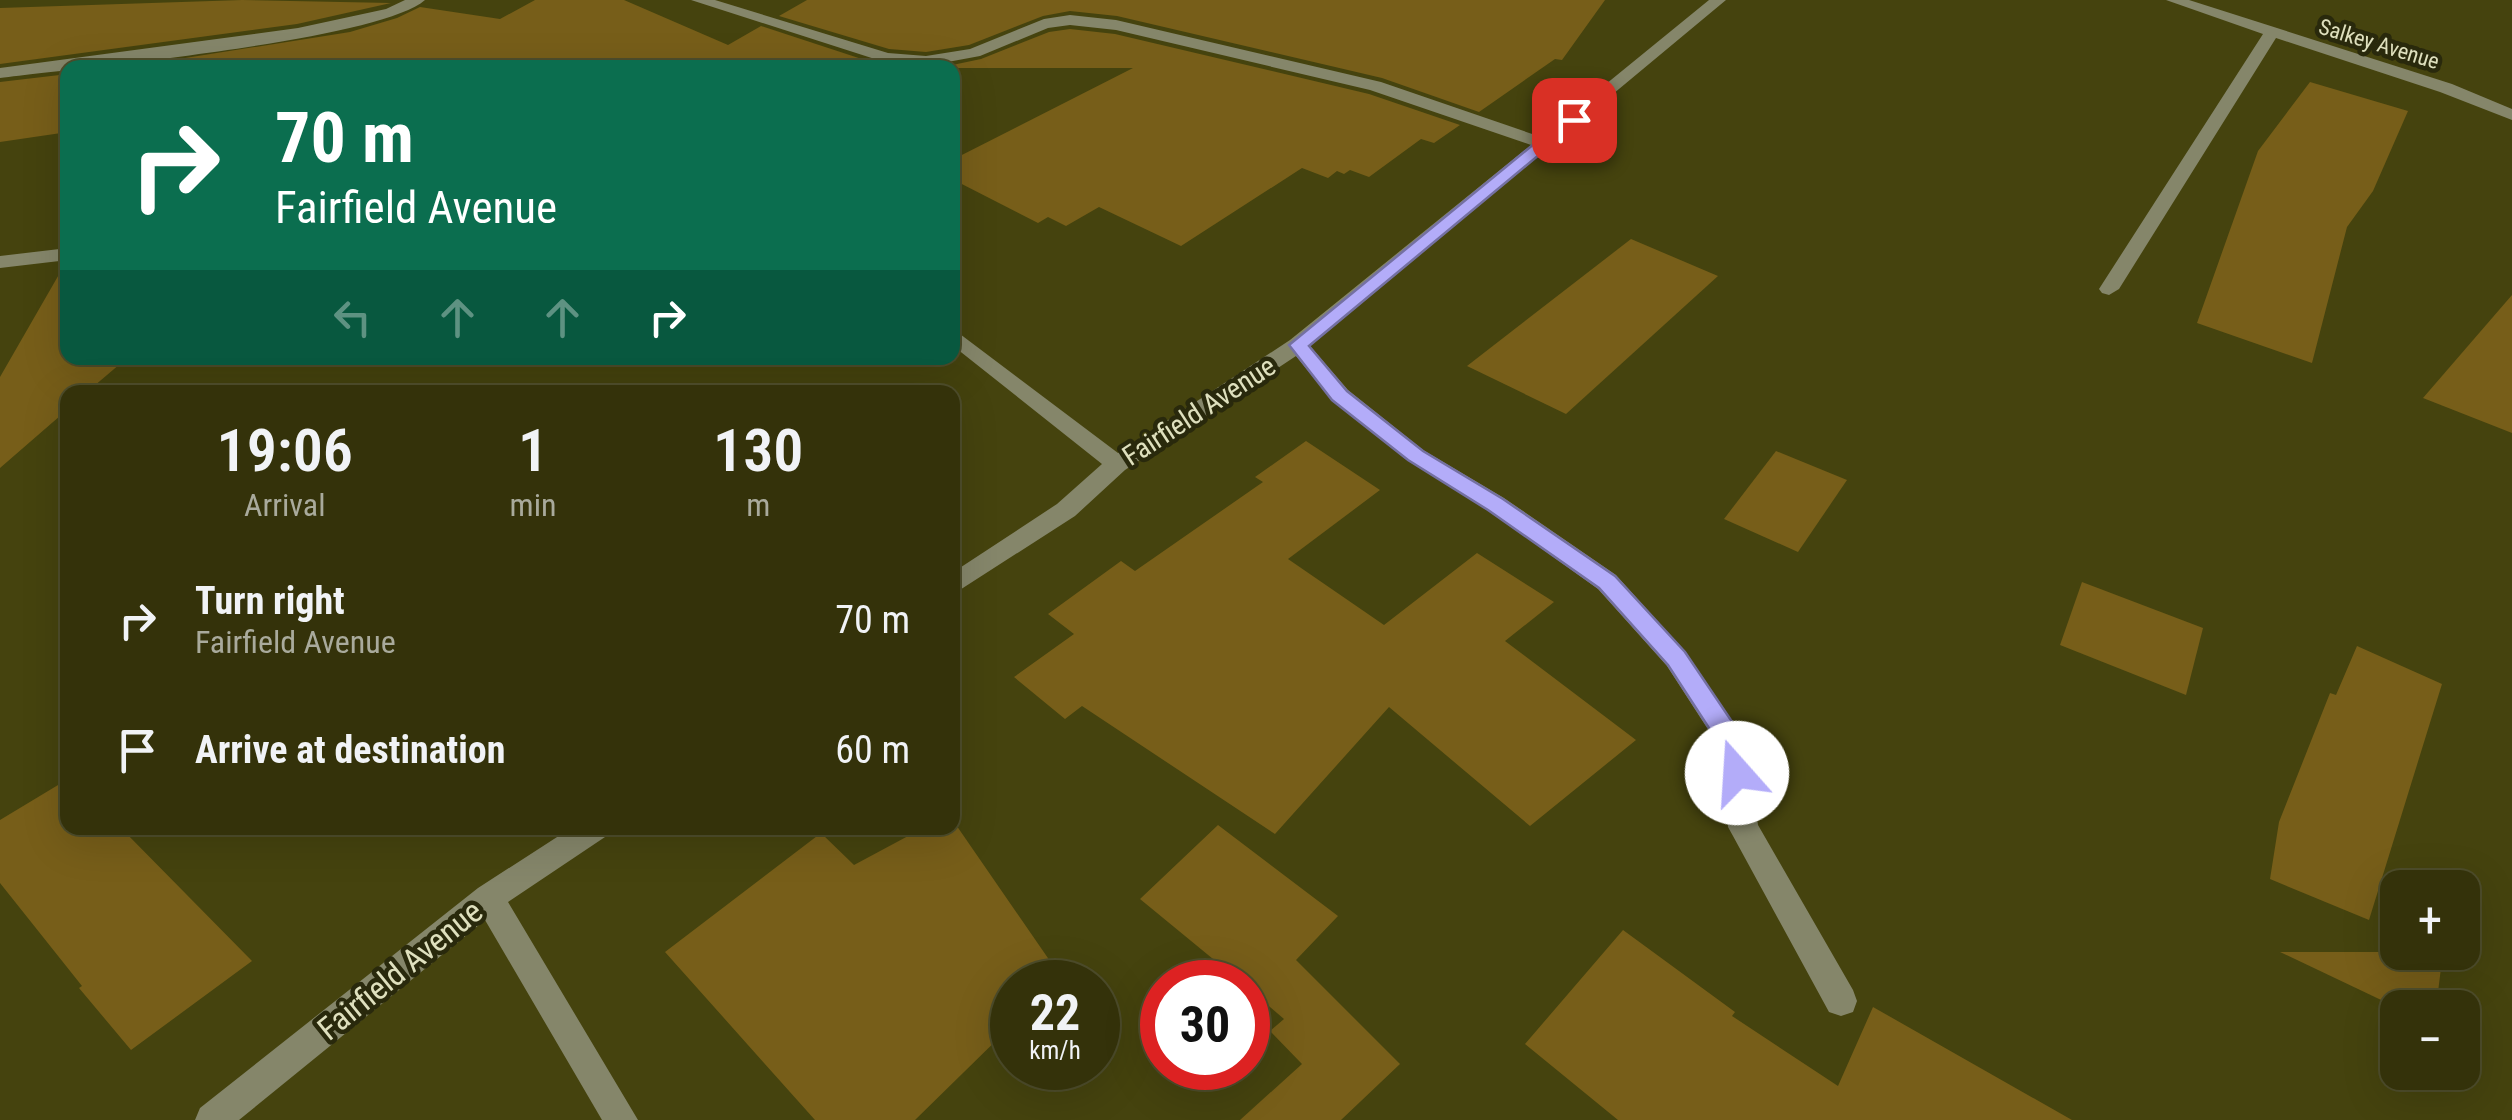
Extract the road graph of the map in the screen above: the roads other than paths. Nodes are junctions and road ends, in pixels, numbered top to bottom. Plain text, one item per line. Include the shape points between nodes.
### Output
1 (418, 0) edge
2 (698, 0) edge
3 (1718, 0) edge
4 (2174, 0) edge
5 (2271, 34) junction
6 (97, 60) edge
7 (913, 60) edge
8 (932, 60) edge
9 (60, 65) edge
10 (0, 73) edge
11 (2512, 115) edge
12 (1544, 144) junction
13 (60, 255) edge
14 (0, 262) edge
15 (2109, 288) dead end
16 (960, 340) edge
17 (1298, 345) junction
18 (1117, 464) junction
19 (960, 581) edge
20 (584, 835) edge
21 (489, 898) junction
22 (1841, 1001) dead end
23 (212, 1120) edge
24 (621, 1120) edge

1 - 6 street via 391,13 298,33
2 - 7 street via 886,58
3 - 12 street, Fairfield Avenue
4 - 5 street, Salkey Avenue
5 - 11 street, Salkey Avenue
5 - 15 street
8 - 12 street via 974,53 1044,24 1116,25 1375,86
9 - 10 street
12 - 17 street, Fairfield Avenue
13 - 14 street
16 - 18 street
17 - 18 street, Fairfield Avenue
17 - 22 street via 1340,395 1416,456 1607,582 1676,659 1734,746 1743,826
18 - 19 street, Fairfield Avenue via 1066,510
20 - 21 street, Fairfield Avenue
21 - 23 street, Fairfield Avenue
21 - 24 street

